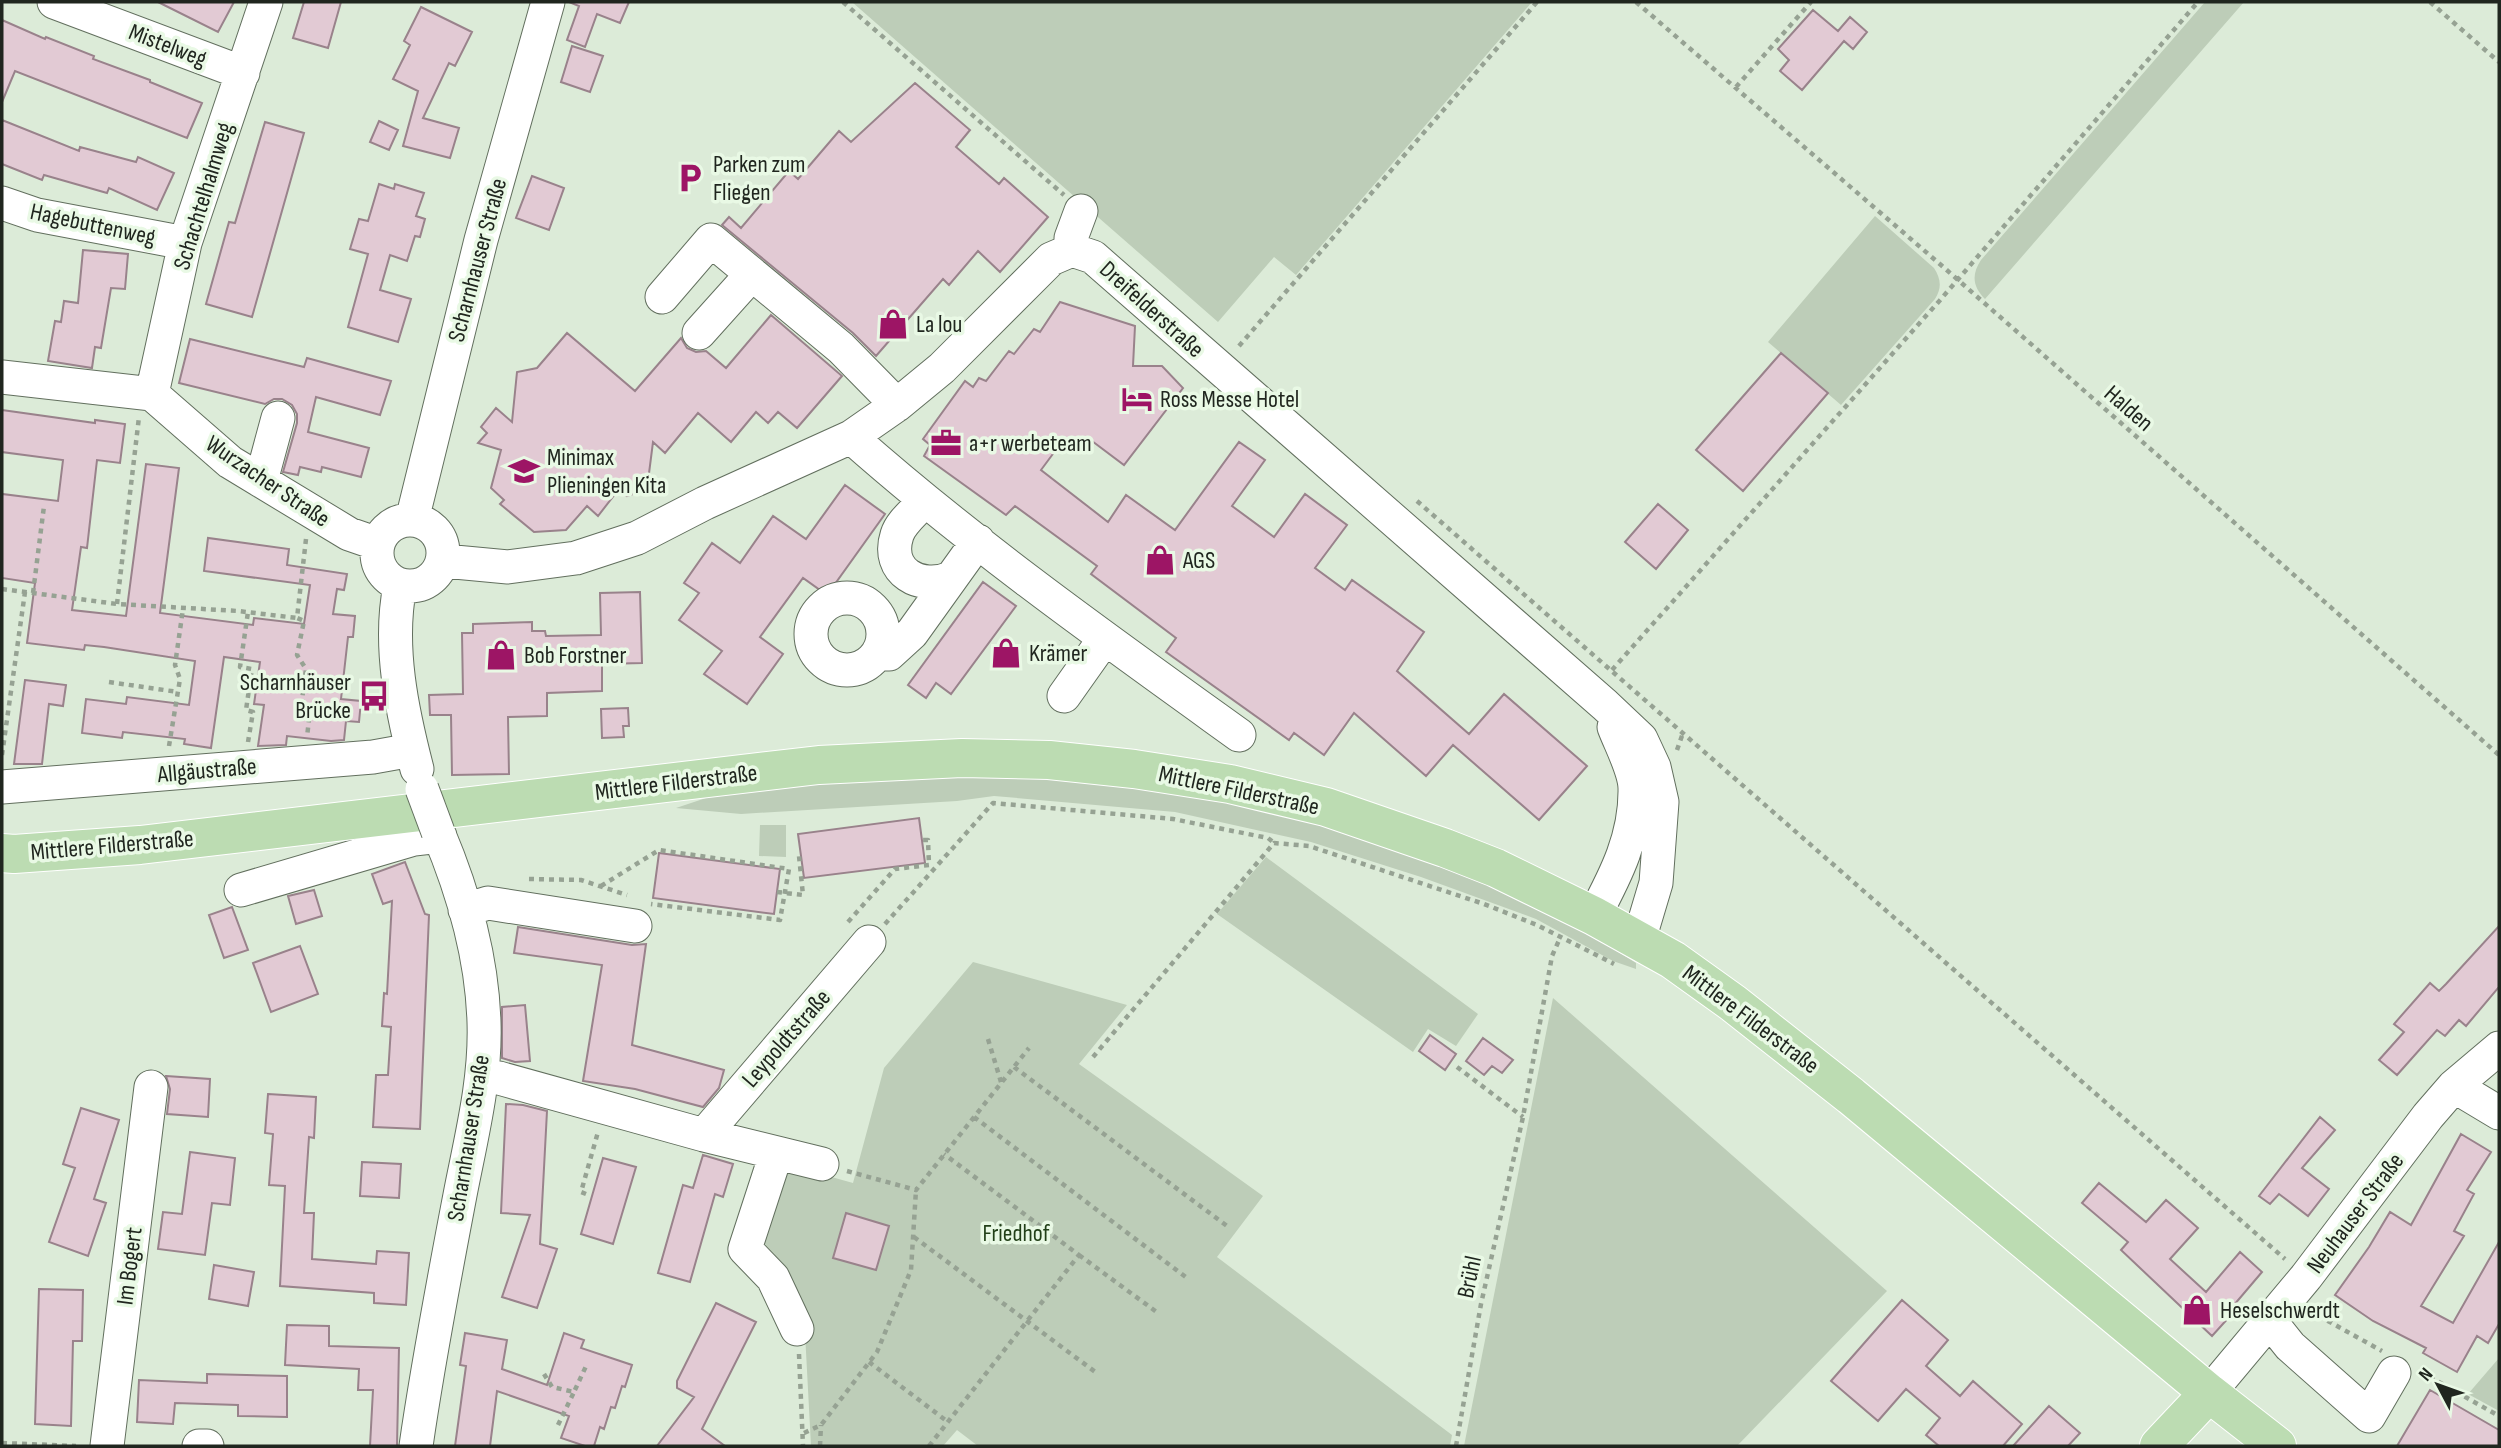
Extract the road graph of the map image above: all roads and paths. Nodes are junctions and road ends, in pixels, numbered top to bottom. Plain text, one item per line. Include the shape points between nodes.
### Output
1 (54, 2) edge
2 (266, 2) edge
3 (548, 2) edge
4 (1537, 2) edge
5 (1636, 2) edge
6 (1811, 2) edge
7 (2198, 2) edge
8 (2430, 2) edge
9 (2499, 62) edge
10 (243, 73) junction
11 (1736, 87) junction
12 (2, 203) edge
13 (1082, 211) dead end
14 (185, 243) junction
15 (1072, 250) junction
16 (752, 274) junction
17 (1957, 280) junction
18 (662, 297) dead end
19 (699, 333) dead end
20 (1239, 346) dead end
21 (2, 377) edge
22 (147, 394) junction
23 (897, 405) junction
24 (278, 418) dead end
25 (851, 437) junction
26 (261, 481) junction
27 (925, 500) junction
28 (44, 506) dead end
29 (309, 510) junction
30 (412, 520) junction
31 (978, 541) junction
32 (377, 544) junction
33 (895, 550) junction
34 (444, 561) junction
35 (951, 578) junction
36 (400, 586) junction
37 (2, 589) edge
38 (25, 592) junction
39 (33, 593) junction
40 (843, 598) junction
41 (117, 604) junction
42 (183, 609) junction
43 (248, 612) junction
44 (297, 618) junction
45 (1105, 638) junction
46 (878, 653) junction
47 (109, 682) dead end
48 (178, 692) junction
49 (1064, 696) dead end
50 (1605, 705) junction
51 (1239, 735) dead end
52 (412, 750) junction
53 (2, 755) edge
54 (2499, 755) edge
55 (304, 762) junction
56 (245, 767) junction
57 (164, 774) junction
58 (2, 787) edge
59 (439, 834) junction
60 (922, 840) dead end
61 (1274, 843) junction
62 (2, 853) edge
63 (801, 856) dead end
64 (517, 879) dead end
65 (601, 887) junction
66 (241, 890) dead end
67 (777, 892) dead end
68 (787, 892) junction
69 (465, 910) junction
70 (1594, 916) junction
71 (635, 926) dead end
72 (859, 932) junction
73 (1559, 938) junction
74 (1632, 954) junction
75 (988, 1039) dead end
76 (1029, 1048) dead end
77 (2499, 1048) edge
78 (1093, 1057) dead end
79 (1014, 1067) junction
80 (1457, 1067) dead end
81 (482, 1077) junction
82 (1001, 1083) junction
83 (2454, 1086) junction
84 (151, 1087) dead end
85 (605, 1107) junction
86 (2499, 1113) edge
87 (974, 1116) junction
88 (1523, 1117) junction
89 (704, 1135) junction
90 (776, 1154) junction
91 (944, 1154) junction
92 (822, 1164) joint
93 (916, 1190) junction
94 (586, 1194) dead end
95 (1227, 1226) dead end
96 (913, 1237) junction
97 (1079, 1255) junction
98 (1187, 1278) dead end
99 (2306, 1278) junction
100 (1158, 1313) dead end
101 (2270, 1321) junction
102 (1027, 1322) junction
103 (797, 1329) joint
104 (869, 1362) junction
105 (587, 1364) dead end
106 (2394, 1373) dead end
107 (544, 1374) dead end
108 (1098, 1374) dead end
109 (574, 1392) junction
110 (2209, 1392) junction
111 (948, 1422) junction
112 (558, 1425) dead end
113 (821, 1425) junction
114 (804, 1433) junction
115 (2, 1443) edge
116 (76, 1446) edge
117 (107, 1446) edge
118 (199, 1446) edge
119 (207, 1446) edge
120 (416, 1446) edge
121 (803, 1446) edge
122 (820, 1446) edge
123 (929, 1446) edge
124 (1456, 1446) edge
125 (2159, 1446) edge
126 (2277, 1446) edge

1 - 10 street, Mistelweg
2 - 10 street, Schachtelhalmweg
3 - 30 street, Scharnhauser Straße via 481,240
4 - 20 path
5 - 11 path, Halden
6 - 11 path
7 - 17 path
8 - 9 path
10 - 14 street, Schachtelhalmweg
11 - 17 path, Halden
12 - 14 street, Hagebuttenweg via 37,215
13 - 15 street via 1071,238
14 - 22 street, Schachtelhalmweg
15 - 23 street, Dreifelderstraße via 1051,259 942,368
15 - 50 street, Dreifelderstraße via 1093,257
16 - 18 street via 711,240
16 - 19 street
16 - 23 street via 841,348
17 - 54 path, Halden
17 - 99 path via 1612,670
21 - 22 street
22 - 26 street, Wurzacher Straße via 230,462
22 - 41 path
23 - 25 street, Dreifelderstraße
24 - 26 street
25 - 27 street
25 - 34 street, Dreifelderstraße via 637,538 576,558 508,566
26 - 29 street, Wurzacher Straße
27 - 31 street
27 - 33 street via 899,530
28 - 39 path
29 - 32 street, Wurzacher Straße via 349,534
29 - 44 path
30 - 32 street via 397,522
30 - 34 street via 426,523 438,533
31 - 35 street
31 - 45 street
32 - 36 street via 377,562 386,577
33 - 35 street via 902,569 918,581
33 - 40 street via 877,576
34 - 36 street via 435,577 419,587
35 - 46 street via 912,633 889,654
36 - 52 street, Scharnhauser Straße via 395,613 400,690
37 - 38 path
38 - 39 path
38 - 53 path
39 - 41 path
40 - 46 street via 864,601 878,615 884,635
40 - 46 street via 825,606 816,617 811,636 818,655 828,665 848,670 862,667
41 - 42 path
42 - 43 path
42 - 48 path via 174,664 180,679
43 - 44 path
43 - 56 path via 240,667 251,669 246,710 253,712
44 - 55 path via 303,621 297,655 306,669 302,700 310,711
45 - 49 street
45 - 51 street
47 - 48 path
48 - 57 path
50 - 70 street, Dreifelderstraße via 1635,786 1628,845
50 - 74 street, Dreifelderstraße via 1641,739 1662,802 1656,883
52 - 55 street, Allgäustraße
52 - 59 street, Scharnhauser Straße, bridge
55 - 56 street, Allgäustraße
56 - 57 street, Allgäustraße
57 - 58 street, Allgäustraße
59 - 66 street
59 - 69 street, Scharnhauser Straße
60 - 72 path via 928,840 929,865 895,869
61 - 72 path via 1256,835 1173,819 993,803
61 - 73 path via 1309,846 1432,886 1537,925
61 - 78 path
62 - 70 main road, Mittlere Filderstraße via 140,845 819,765 962,758 1049,760 1230,784 1326,807 1496,868
63 - 68 path via 803,895
64 - 65 path via 581,880
65 - 68 path via 653,904 780,920
65 - 68 path via 659,850 789,869
67 - 68 path
69 - 71 street via 488,904
69 - 81 street, Scharnhauser Straße via 479,972 484,1022
70 - 74 main road, Mittlere Filderstraße
72 - 89 street, Leypoldtstraße
73 - 74 path
73 - 88 path, Brühl
74 - 110 main road, Mittlere Filderstraße via 1673,960 1795,1051
75 - 82 path
76 - 79 path
77 - 83 street, Neuhauser Straße
79 - 82 path
79 - 95 path
80 - 88 path
81 - 85 street
81 - 120 street, Scharnhauser Straße
82 - 87 path
83 - 86 street
83 - 99 street, Neuhauser Straße
84 - 117 street, Im Bogert
85 - 89 street
85 - 94 path via 581,1192
87 - 91 path
87 - 98 path
88 - 124 path, Brühl via 1481,1304
89 - 90 street
90 - 92 street
90 - 103 street via 745,1249 773,1278
91 - 93 path
91 - 97 path
92 - 93 path
93 - 96 path
96 - 102 path
96 - 104 path via 911,1270
97 - 100 path
97 - 102 path
99 - 101 street, Neuhauser Straße
101 - 106 street via 2290,1346 2369,1416
101 - 110 street, Neuhauser Straße
102 - 108 path
102 - 111 path
103 - 114 path
104 - 111 path
104 - 113 path
105 - 109 path
107 - 109 path via 552,1387
109 - 112 path
110 - 125 main road, Neuhauser Straße
110 - 126 main road, Mittlere Filderstraße
111 - 123 path
113 - 114 path
113 - 122 path
114 - 121 path
115 - 116 path
118 - 119 street

